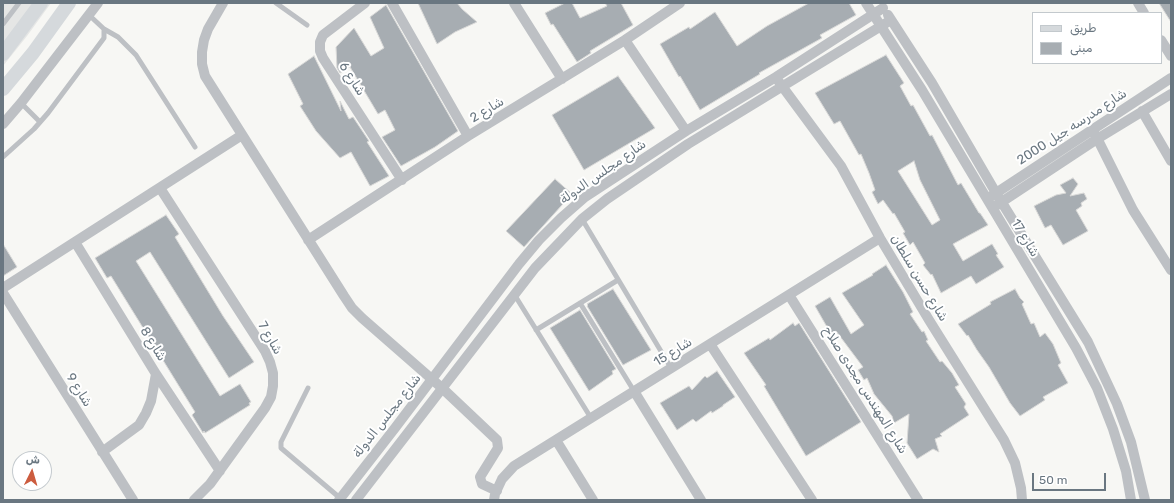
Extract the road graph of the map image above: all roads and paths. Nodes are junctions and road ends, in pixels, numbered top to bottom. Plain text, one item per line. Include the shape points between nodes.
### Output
1 (19, 3) edge
2 (41, 3) edge
3 (98, 3) edge
4 (223, 3) edge
5 (276, 3) edge
6 (365, 3) edge
7 (392, 3) edge
8 (514, 3) edge
9 (680, 3) edge
10 (866, 3) edge
11 (1138, 3) edge
12 (63, 4) edge
13 (882, 5) edge
14 (1143, 12) edge
15 (873, 14) junction
16 (90, 15) junction
17 (29, 19) junction
18 (891, 20) junction
19 (3, 24) edge
20 (307, 25) dead end
21 (880, 27) junction
22 (104, 29) junction
23 (625, 40) junction
24 (1162, 42) edge
25 (3, 54) edge
26 (1171, 56) edge
27 (776, 77) junction
28 (1171, 78) edge
29 (562, 79) junction
30 (783, 87) junction
31 (3, 89) edge
32 (1171, 94) edge
33 (21, 103) junction
34 (1142, 111) junction
35 (40, 122) junction
36 (3, 124) edge
37 (1091, 129) junction
38 (686, 131) junction
39 (242, 135) junction
40 (468, 136) junction
41 (1097, 139) junction
42 (195, 147) dead end
43 (3, 157) edge
44 (1171, 161) edge
45 (402, 180) junction
46 (160, 188) junction
47 (996, 193) junction
48 (987, 199) junction
49 (1002, 202) junction
50 (992, 208) junction
51 (582, 219) junction
52 (880, 238) junction
53 (308, 240) junction
54 (75, 242) junction
55 (1171, 270) edge
56 (618, 280) junction
57 (3, 288) edge
58 (3, 293) edge
59 (514, 294) junction
60 (789, 294) junction
61 (580, 303) junction
62 (536, 330) junction
63 (710, 344) junction
64 (671, 368) junction
65 (156, 374) junction
66 (432, 379) junction
67 (308, 388) dead end
68 (442, 388) junction
69 (634, 391) junction
70 (591, 418) junction
71 (556, 440) junction
72 (102, 452) junction
73 (220, 471) junction
74 (495, 495) edge
75 (339, 499) edge
76 (133, 500) edge
77 (194, 500) edge
78 (356, 500) edge
79 (593, 500) edge
80 (701, 500) edge
81 (812, 500) edge
82 (918, 500) edge
83 (1022, 500) edge
84 (1131, 500) edge
85 (1145, 500) edge

1 - 19 lane
2 - 17 main road
3 - 16 street
4 - 39 street via 204,40 202,64 205,76
5 - 20 lane
6 - 45 street, شارع 6 via 323,35 320,51
7 - 40 street
8 - 29 street
9 - 23 street, شارع 2
10 - 15 street, شارع 17
11 - 14 street
12 - 17 main road via 39,20
12 - 31 main road via 29,58
13 - 15 street, شارع مجلس الدولة
13 - 18 street, شارع 17
15 - 21 street, شارع 17
15 - 27 street, شارع مجلس الدولة
16 - 22 lane
16 - 33 street
17 - 25 main road
18 - 21 street, شارع مجلس الدولة
18 - 47 street, شارع 17
21 - 30 street, شارع مجلس الدولة
21 - 48 street, شارع 17 via 922,90
22 - 35 lane via 104,38
22 - 42 lane via 118,37 136,55
23 - 29 street, شارع 2
23 - 38 street
24 - 26 street
27 - 30 street, شارع حسن سلطان
27 - 38 street, شارع مجلس الدولة
28 - 37 street, شارع مدرسه جيل 2000
29 - 40 street, شارع 2
30 - 51 street, شارع مجلس الدولة via 688,144
30 - 52 street, شارع حسن سلطان via 842,166
32 - 34 street, شارع مدرسه جيل 2000
33 - 35 lane
33 - 36 street
34 - 41 street, شارع مدرسه جيل 2000
34 - 44 street
35 - 43 lane
37 - 41 street
37 - 47 street, شارع مدرسه جيل 2000
38 - 66 street, شارع مجلس الدولة via 585,197 561,218 519,264
39 - 46 street
39 - 53 street
40 - 45 street, شارع 2
41 - 49 street, شارع مدرسه جيل 2000
41 - 55 street via 1133,210
45 - 53 street, شارع 2
46 - 54 street
46 - 73 street, شارع 7 via 265,351 273,374 271,397 265,408
47 - 48 street, شارع مدرسه جيل 2000
47 - 49 street, شارع 17
48 - 50 street, شارع 17
49 - 50 street, شارع مدرسه جيل 2000
49 - 85 street, شارع 17 via 1088,342 1105,376 1131,442
50 - 84 street, شارع 17 via 1076,348 1097,388 1126,471
51 - 56 lane
51 - 59 street, شارع مجلس الدولة
52 - 60 street, شارع 15
52 - 83 street, شارع حسن سلطان via 1004,440 1014,463
53 - 66 street via 352,308
54 - 57 street
54 - 65 street, شارع 8
56 - 61 lane
56 - 64 lane
58 - 72 street, شارع 9
59 - 62 lane
59 - 68 street, شارع مجلس الدولة
60 - 63 street, شارع 15
60 - 82 street, شارع المهندس مجدى صلاح
61 - 62 lane
61 - 69 lane
62 - 70 lane
63 - 64 street, شارع 15
63 - 81 street
64 - 69 street, شارع 15
65 - 72 street, شارع 8 via 151,401 139,425
65 - 73 street
66 - 68 street
66 - 75 street, شارع مجلس الدولة
67 - 75 lane via 281,442 281,448
68 - 74 street via 497,440 498,448 480,477 482,484
68 - 78 street, شارع مجلس الدولة
69 - 70 street, شارع 15
69 - 80 street
70 - 71 street, شارع 15
71 - 74 street, شارع 15 via 514,466 502,479
71 - 79 street
72 - 76 street, شارع 9
73 - 77 street, شارع 7

